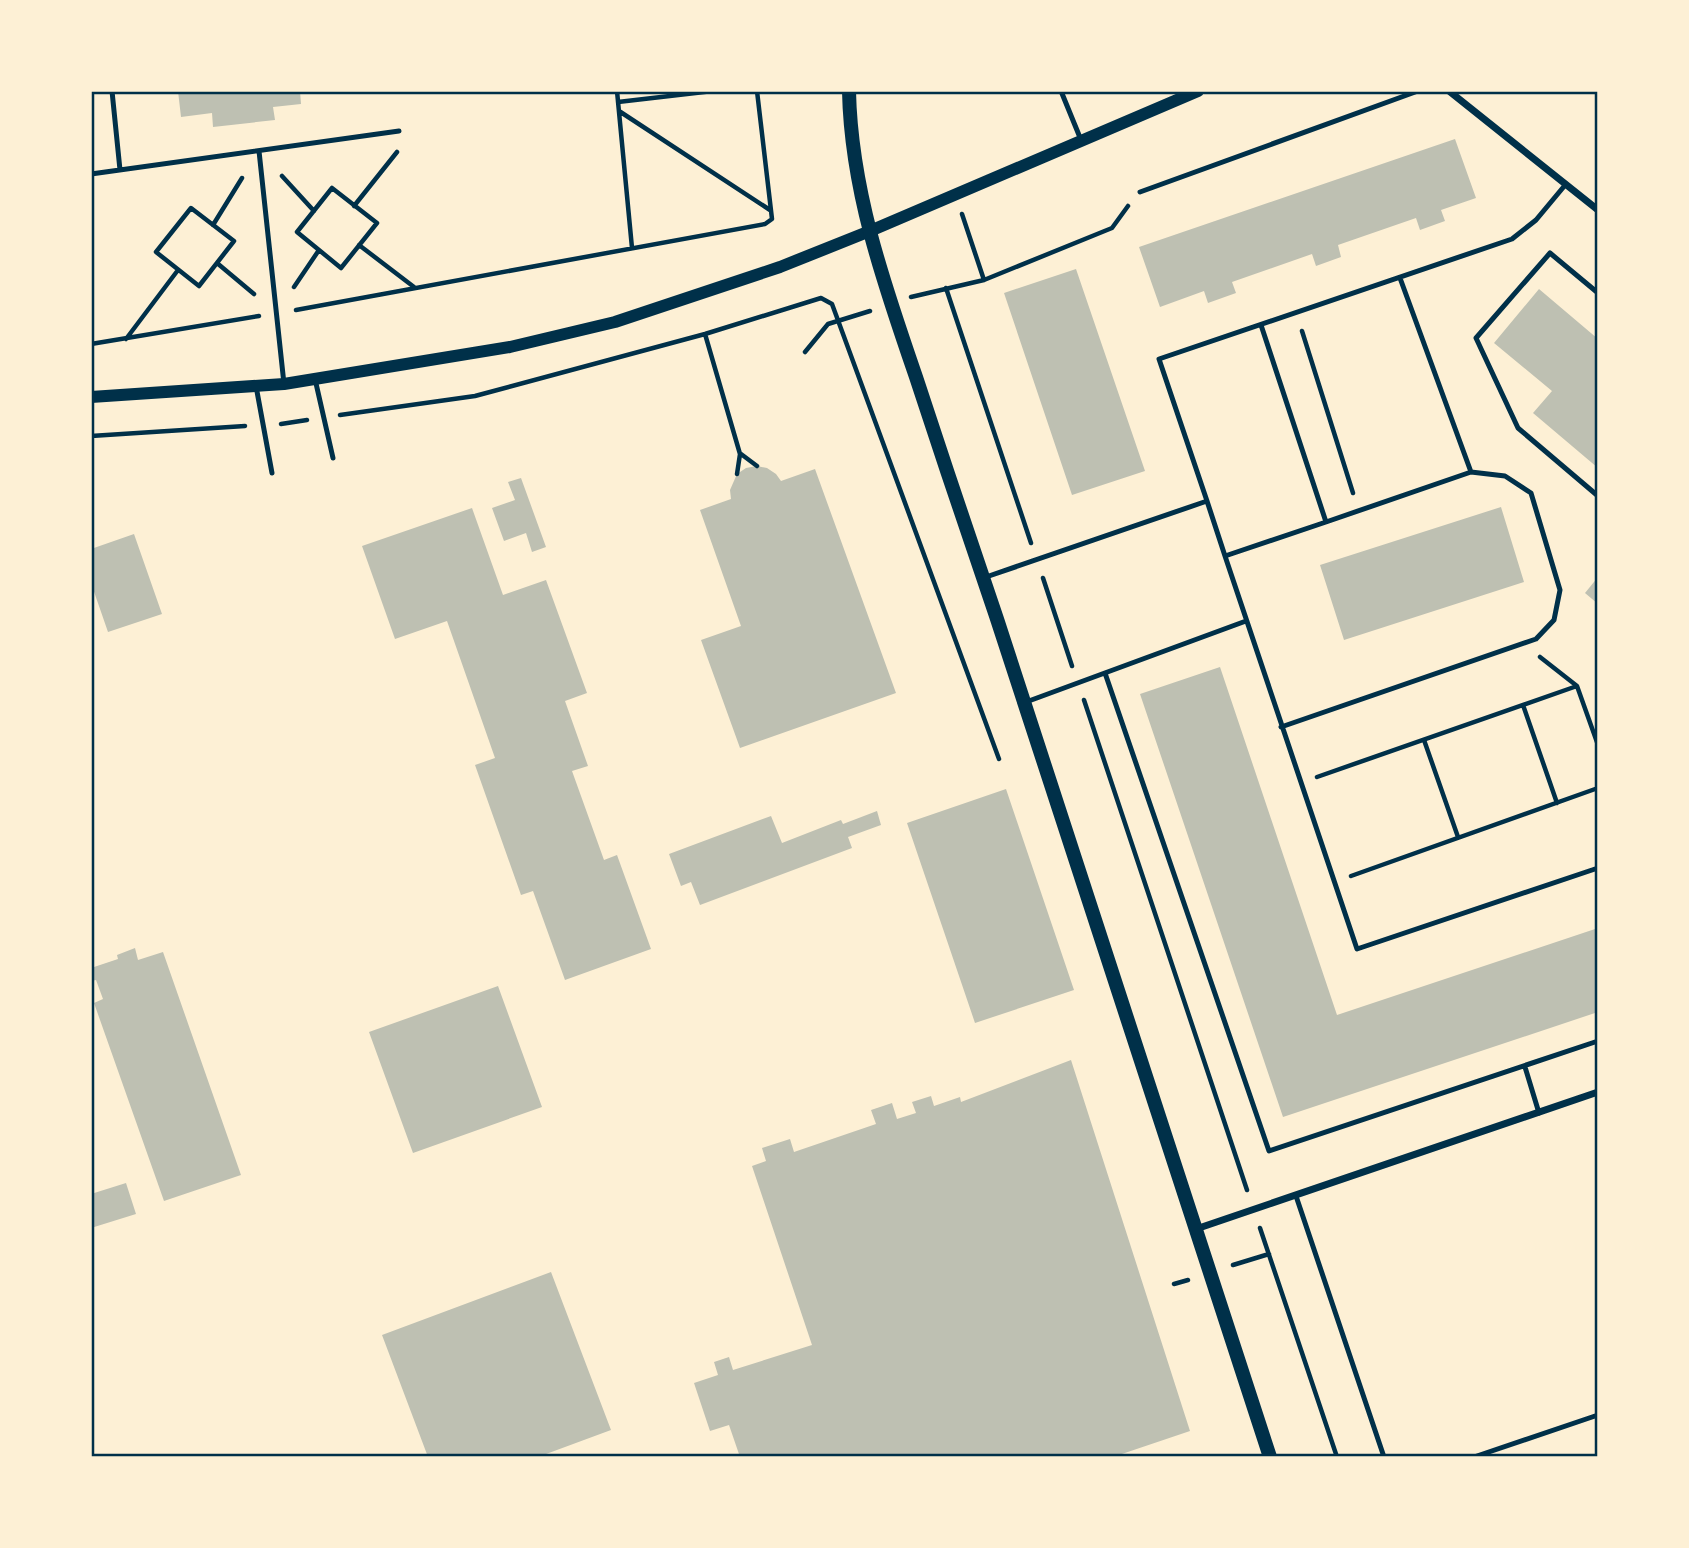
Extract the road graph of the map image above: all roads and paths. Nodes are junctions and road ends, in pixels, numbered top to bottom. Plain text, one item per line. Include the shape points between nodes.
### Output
1 (112, 91) edge
2 (713, 91) edge
3 (757, 91) edge
4 (849, 91) edge
5 (1061, 91) edge
6 (1198, 91) edge
7 (1418, 91) edge
8 (1449, 91) edge
9 (619, 92) edge
10 (618, 102) junction
11 (620, 111) junction
12 (399, 131) joint
13 (1081, 141) junction
14 (259, 151) junction
15 (120, 170) junction
16 (91, 174) edge
17 (1566, 184) junction
18 (1140, 192) joint
19 (354, 206) junction
20 (771, 210) junction
21 (1598, 210) edge
22 (314, 211) junction
23 (963, 217) dead end
24 (213, 225) junction
25 (870, 231) junction
26 (359, 246) junction
27 (632, 248) junction
28 (319, 250) junction
29 (217, 263) junction
30 (178, 270) junction
31 (1400, 278) junction
32 (984, 280) junction
33 (415, 288) junction
34 (1598, 293) edge
35 (277, 313) junction
36 (1296, 314) junction
37 (1261, 325) junction
38 (705, 334) junction
39 (125, 339) junction
40 (91, 344) edge
41 (315, 379) junction
42 (284, 384) junction
43 (256, 386) junction
44 (91, 397) edge
45 (324, 418) junction
46 (264, 425) junction
47 (91, 436) edge
48 (740, 454) junction
49 (333, 458) dead end
50 (757, 466) dead end
51 (1471, 472) junction
52 (272, 473) dead end
53 (737, 474) dead end
54 (1598, 496) edge
55 (1207, 501) junction
56 (1359, 511) junction
57 (1326, 522) junction
58 (1225, 555) junction
59 (1037, 560) junction
60 (983, 578) junction
61 (1246, 621) junction
62 (1523, 643) junction
63 (1105, 673) junction
64 (1078, 682) junction
65 (1577, 686) junction
66 (1024, 702) junction
67 (1524, 705) junction
68 (1281, 727) junction
69 (1424, 740) junction
70 (1598, 745) edge
71 (999, 759) dead end
72 (1300, 783) junction
73 (1598, 788) edge
74 (1557, 803) junction
75 (1458, 837) junction
76 (1598, 868) edge
77 (1334, 882) junction
78 (1598, 1041) edge
79 (1525, 1067) junction
80 (1598, 1092) edge
81 (1539, 1113) junction
82 (1296, 1196) junction
83 (1254, 1210) junction
84 (1196, 1230) junction
85 (1598, 1415) edge
86 (1270, 1457) edge
87 (1337, 1457) edge
88 (1384, 1457) edge
89 (1474, 1457) edge

1 - 15 lane
2 - 10 path
3 - 20 path
4 - 25 main road via 856,172
5 - 13 lane
6 - 13 street
7 - 18 lane
8 - 17 street
9 - 10 path
10 - 11 path
11 - 20 path
11 - 27 path
12 - 14 lane
12 - 19 path via 400,148
13 - 25 street
14 - 15 lane
14 - 22 path
14 - 24 path
14 - 35 lane
15 - 16 lane
17 - 21 street
17 - 31 lane via 1536,220 1512,239
18 - 32 path via 1112,228
19 - 22 path via 332,188
19 - 26 path via 376,223
20 - 27 path via 772,219 765,225
22 - 28 path via 297,232
23 - 32 path
24 - 29 path via 234,241
24 - 30 path via 191,208 156,252
25 - 41 street via 780,267 615,322 510,347
25 - 60 main road
26 - 28 path via 341,268
26 - 33 path
27 - 33 path
28 - 35 path
29 - 30 path via 199,286
29 - 35 path
30 - 39 path
31 - 36 lane
31 - 51 lane
32 - 59 path via 946,288
33 - 35 path
34 - 54 lane via 1550,253 1476,338 1518,428
35 - 39 path
35 - 42 lane
36 - 37 lane
36 - 56 path
37 - 55 lane via 1159,359
37 - 57 lane
38 - 45 path via 475,396
38 - 48 path
38 - 71 path via 821,298 832,304
39 - 40 path
41 - 42 street
41 - 45 lane
42 - 43 street
43 - 44 street
43 - 46 lane
45 - 46 path
45 - 49 lane
46 - 47 path
46 - 52 lane
48 - 50 path
48 - 53 path
51 - 56 lane
51 - 62 lane via 1505,477 1531,493 1560,590 1554,620 1536,639
55 - 58 lane
55 - 59 lane
56 - 57 lane
57 - 58 lane
58 - 61 lane
59 - 60 lane
59 - 64 path
60 - 66 main road
61 - 63 lane
61 - 68 lane
62 - 65 path
62 - 68 lane
63 - 64 lane
63 - 79 lane via 1269,1151
64 - 66 lane
64 - 83 path
65 - 67 path
65 - 70 path
66 - 84 main road
67 - 69 path
67 - 74 path
68 - 72 lane
69 - 72 path
69 - 75 path
72 - 77 lane
73 - 74 path
74 - 75 path
75 - 77 path
76 - 77 lane via 1357,949
78 - 79 lane
79 - 81 lane
80 - 81 street
81 - 82 street
82 - 83 street
82 - 88 lane
83 - 84 street
83 - 87 path
84 - 86 main road
85 - 89 lane

